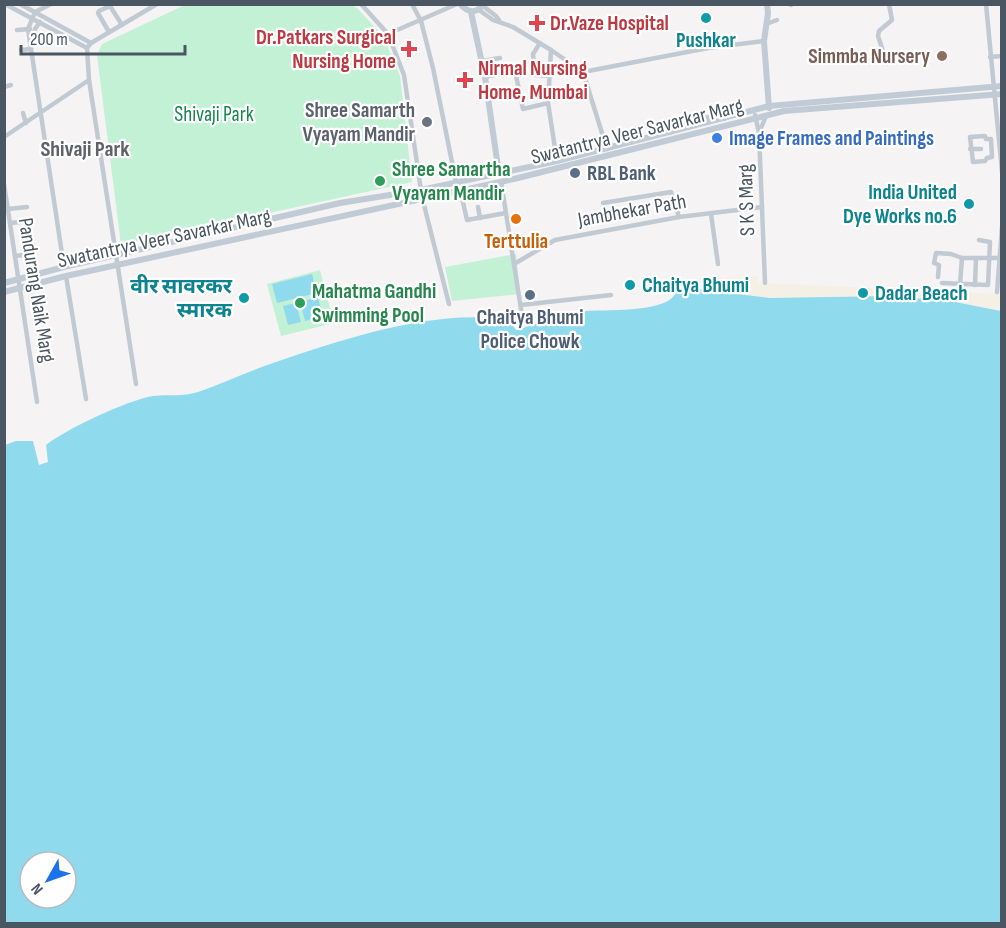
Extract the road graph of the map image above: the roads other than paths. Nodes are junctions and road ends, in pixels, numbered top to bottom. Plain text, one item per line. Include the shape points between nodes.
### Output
1 (5, 4) edge
2 (20, 4) edge
3 (51, 4) edge
4 (157, 4) edge
5 (361, 4) edge
6 (412, 4) edge
7 (459, 4) edge
8 (889, 4) edge
9 (986, 4) edge
10 (769, 5) edge
11 (479, 9) edge
12 (35, 12) junction
13 (43, 17) junction
14 (32, 19) junction
15 (777, 20) dead end
16 (421, 21) junction
17 (39, 23) junction
18 (766, 24) junction
19 (122, 25) junction
20 (35, 28) junction
21 (28, 29) junction
22 (17, 30) dead end
23 (109, 32) junction
24 (388, 34) junction
25 (764, 41) junction
26 (91, 43) junction
27 (540, 43) junction
28 (31, 46) junction
29 (87, 48) junction
30 (21, 50) dead end
31 (551, 50) junction
32 (1002, 56) edge
33 (990, 57) junction
34 (500, 58) dead end
35 (486, 62) junction
36 (887, 63) dead end
37 (583, 72) junction
38 (549, 76) junction
39 (485, 77) junction
40 (88, 80) junction
41 (11, 86) dead end
42 (4, 87) edge
43 (992, 87) junction
44 (1002, 87) edge
45 (1002, 94) edge
46 (994, 95) junction
47 (548, 103) junction
48 (41, 104) junction
49 (34, 105) dead end
50 (769, 106) junction
51 (754, 110) junction
52 (42, 111) junction
53 (23, 113) dead end
54 (766, 116) junction
55 (755, 118) junction
56 (26, 123) junction
57 (759, 133) junction
58 (4, 138) edge
59 (991, 148) junction
60 (999, 148) junction
61 (607, 149) junction
62 (970, 149) junction
63 (981, 149) dead end
64 (1001, 157) edge
65 (557, 160) junction
66 (1001, 170) edge
67 (499, 172) junction
68 (501, 181) junction
69 (456, 182) junction
70 (4, 184) edge
71 (421, 189) junction
72 (460, 189) junction
73 (422, 197) junction
74 (603, 203) dead end
75 (27, 207) dead end
76 (478, 207) dead end
77 (762, 207) junction
78 (11, 209) junction
79 (506, 213) junction
80 (711, 214) junction
81 (480, 218) junction
82 (680, 218) junction
83 (28, 221) dead end
84 (13, 223) junction
85 (1002, 227) edge
86 (979, 240) dead end
87 (31, 244) dead end
88 (115, 255) junction
89 (15, 256) junction
90 (962, 258) junction
91 (976, 258) junction
92 (989, 258) junction
93 (999, 258) junction
94 (514, 264) junction
95 (718, 264) dead end
96 (117, 265) junction
97 (64, 267) junction
98 (66, 276) junction
99 (19, 278) junction
100 (938, 278) dead end
101 (4, 283) edge
102 (765, 283) dead end
103 (942, 283) dead end
104 (960, 284) junction
105 (975, 285) junction
106 (20, 286) junction
107 (4, 292) edge
108 (997, 292) dead end
109 (611, 295) dead end
110 (449, 304) dead end
111 (521, 305) junction
112 (523, 322) dead end
113 (135, 384) dead end
114 (86, 399) dead end
115 (37, 402) dead end

1 - 14 street
2 - 12 street
3 - 12 street
4 - 19 street
5 - 24 street
6 - 16 street
7 - 11 main road via 465,9
7 - 16 street
8 - 36 street via 892,20 878,36
9 - 33 street
10 - 18 main road
11 - 27 street
11 - 35 main road via 476,26
12 - 13 street
12 - 14 street
13 - 17 street
13 - 26 street
14 - 17 street
14 - 21 street
15 - 18 street
16 - 24 street
16 - 69 street
17 - 20 street
17 - 29 street
18 - 25 main road
19 - 23 street
19 - 23 street via 110,6 99,11
20 - 21 street
20 - 28 street
21 - 22 street
21 - 28 street
23 - 26 street
24 - 71 street via 404,75
25 - 37 street
25 - 50 main road
26 - 29 street
27 - 31 street
27 - 38 street via 533,54 533,69 535,75
28 - 30 street
28 - 48 street
29 - 40 street
31 - 37 street
31 - 38 street
32 - 33 street
33 - 43 street
34 - 35 street
35 - 39 main road
37 - 61 street
38 - 47 street
39 - 47 street via 515,71 523,109
39 - 67 main road
40 - 52 street
40 - 88 street
41 - 42 street
43 - 44 main road, Swatantrya Veer Savarkar Marg
43 - 46 street
43 - 50 main road, Swatantrya Veer Savarkar Marg
45 - 46 main road, Swatantrya Veer Savarkar Marg
46 - 54 main road, Swatantrya Veer Savarkar Marg via 784,111
46 - 60 street
47 - 65 street
48 - 49 street
48 - 52 street
50 - 51 main road, Swatantrya Veer Savarkar Marg
50 - 54 main road
51 - 55 street
51 - 61 main road, Swatantrya Veer Savarkar Marg
52 - 56 street
52 - 97 street
53 - 56 street
54 - 55 main road, Swatantrya Veer Savarkar Marg
54 - 57 street, S K S Marg
55 - 57 street
55 - 68 main road, Swatantrya Veer Savarkar Marg
56 - 58 street
57 - 77 street, S K S Marg
59 - 60 street
59 - 62 street via 992,157 985,161 972,161
59 - 62 street via 990,139 985,136 970,137
60 - 64 street
61 - 65 main road, Swatantrya Veer Savarkar Marg
62 - 63 street
64 - 66 street
65 - 67 main road, Swatantrya Veer Savarkar Marg
67 - 68 main road
67 - 69 main road, Swatantrya Veer Savarkar Marg
68 - 72 main road, Swatantrya Veer Savarkar Marg
68 - 79 street
69 - 71 main road, Swatantrya Veer Savarkar Marg
70 - 78 street, Pandurang Naik Marg
71 - 73 street
71 - 88 main road, Swatantrya Veer Savarkar Marg via 340,203
72 - 73 main road, Swatantrya Veer Savarkar Marg
72 - 81 street via 466,219
73 - 96 main road, Swatantrya Veer Savarkar Marg
73 - 110 street
74 - 82 street via 671,192
75 - 78 street
76 - 81 street
77 - 80 street, Jambhekar Path
77 - 102 street, S K S Marg
78 - 84 street, Pandurang Naik Marg
79 - 81 street
79 - 94 street
80 - 82 street, Jambhekar Path
80 - 95 street
82 - 94 street, Jambhekar Path via 555,240
83 - 84 street
84 - 89 street, Pandurang Naik Marg
85 - 93 street
86 - 92 street via 990,241
87 - 89 street via 32,254
88 - 96 street
88 - 97 main road, Swatantrya Veer Savarkar Marg
89 - 99 street, Pandurang Naik Marg
90 - 91 street
90 - 100 street via 936,253
90 - 104 street
91 - 92 street
91 - 105 street
92 - 93 street
92 - 105 street via 988,285
93 - 108 street
94 - 111 street
96 - 98 main road, Swatantrya Veer Savarkar Marg
96 - 113 street
97 - 99 main road, Swatantrya Veer Savarkar Marg
98 - 106 main road, Swatantrya Veer Savarkar Marg
98 - 114 street
99 - 101 main road, Swatantrya Veer Savarkar Marg
99 - 106 street, Pandurang Naik Marg
103 - 104 street
104 - 105 street
106 - 107 main road, Swatantrya Veer Savarkar Marg
106 - 115 street, Pandurang Naik Marg
109 - 111 street
111 - 112 street

